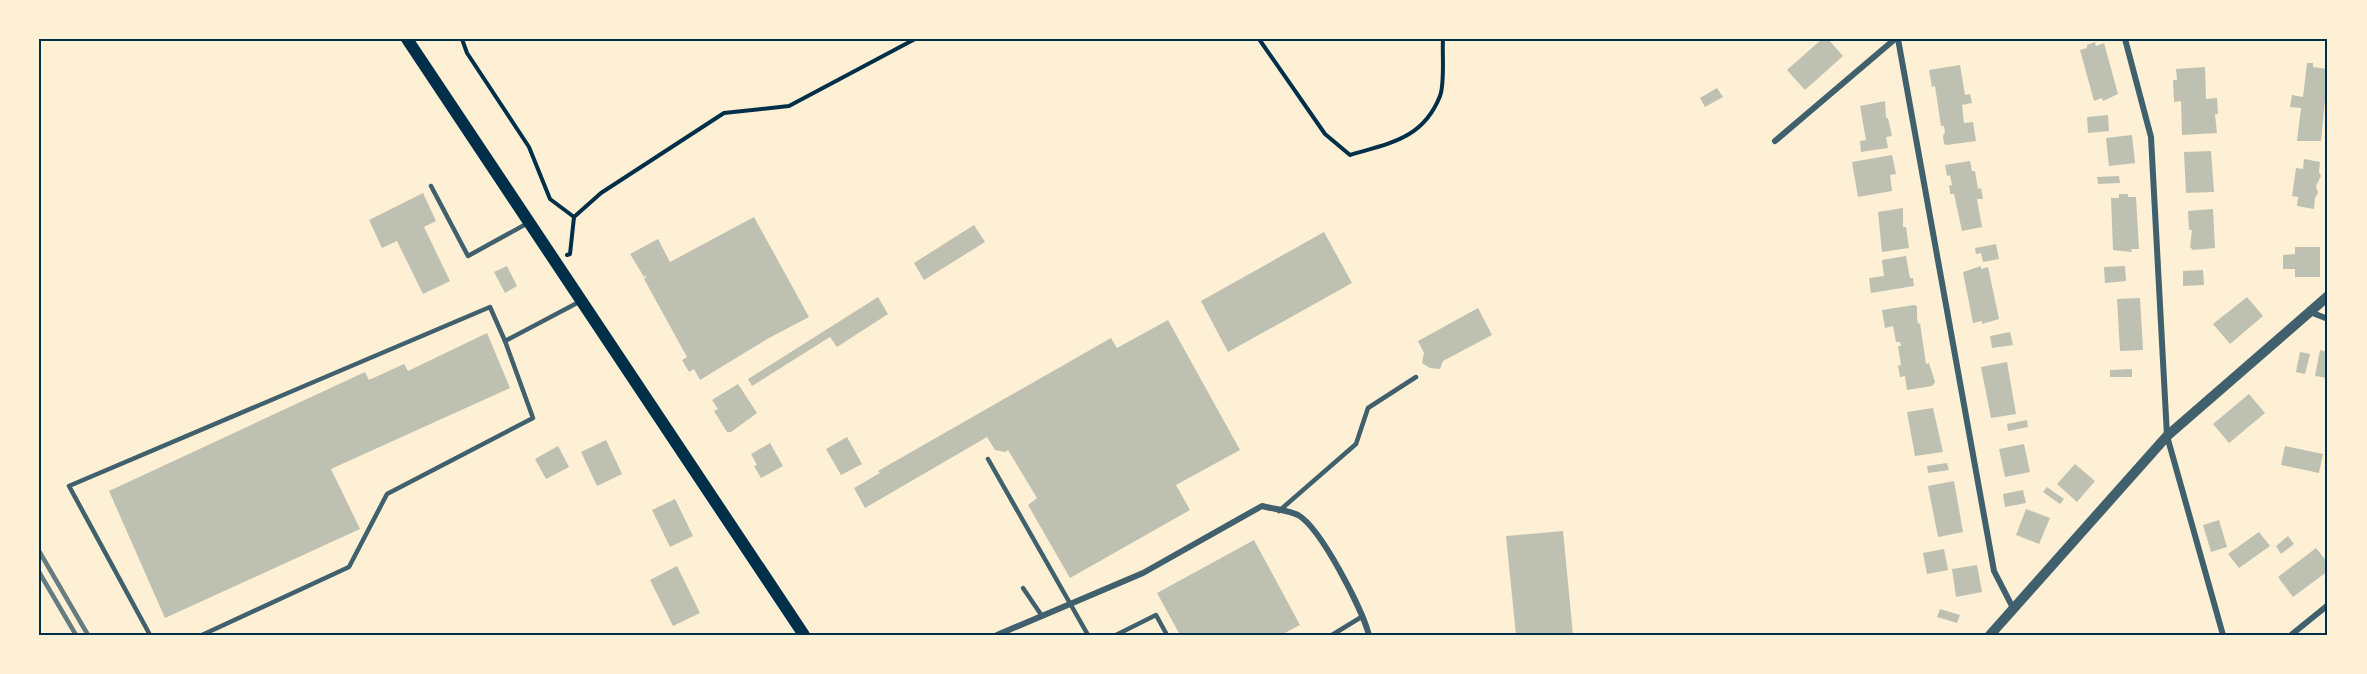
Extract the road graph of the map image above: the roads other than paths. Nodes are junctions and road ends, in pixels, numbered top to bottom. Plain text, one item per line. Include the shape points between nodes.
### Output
1 (407, 39) edge
2 (1897, 39) edge
3 (2125, 39) edge
4 (1775, 141) dead end
5 (431, 186) dead end
6 (529, 222) junction
7 (2328, 296) edge
8 (582, 301) junction
9 (2310, 312) junction
10 (2328, 319) edge
11 (505, 341) junction
12 (1416, 376) dead end
13 (2167, 436) junction
14 (988, 459) dead end
15 (1279, 511) junction
16 (1023, 588) dead end
17 (1070, 604) junction
18 (2328, 605) edge
19 (2013, 608) junction
20 (1042, 616) junction
21 (1363, 616) junction
22 (150, 635) edge
23 (202, 635) edge
24 (804, 635) edge
25 (997, 635) edge
26 (1088, 635) edge
27 (1116, 635) edge
28 (1167, 635) edge
29 (1332, 635) edge
30 (1369, 635) edge
31 (1990, 635) edge
32 (2223, 635) edge
33 (2291, 635) edge

1 - 6 main road
2 - 4 street
2 - 19 street via 1994,571
3 - 13 street via 2151,137
5 - 6 lane via 468,256
6 - 8 main road
7 - 9 street
8 - 11 lane
8 - 24 main road
9 - 10 street
9 - 13 street
11 - 22 lane via 490,307 69,486
11 - 23 lane via 533,418 387,494 349,567
12 - 15 lane via 1368,408 1356,444
13 - 19 street
13 - 32 street
14 - 17 lane
15 - 17 street via 1262,506 1143,573
15 - 21 street via 1299,516 1324,544
16 - 20 lane
17 - 20 street
17 - 26 lane
18 - 33 street
19 - 31 street
20 - 25 street
21 - 29 lane
21 - 30 street
27 - 28 lane via 1156,615

